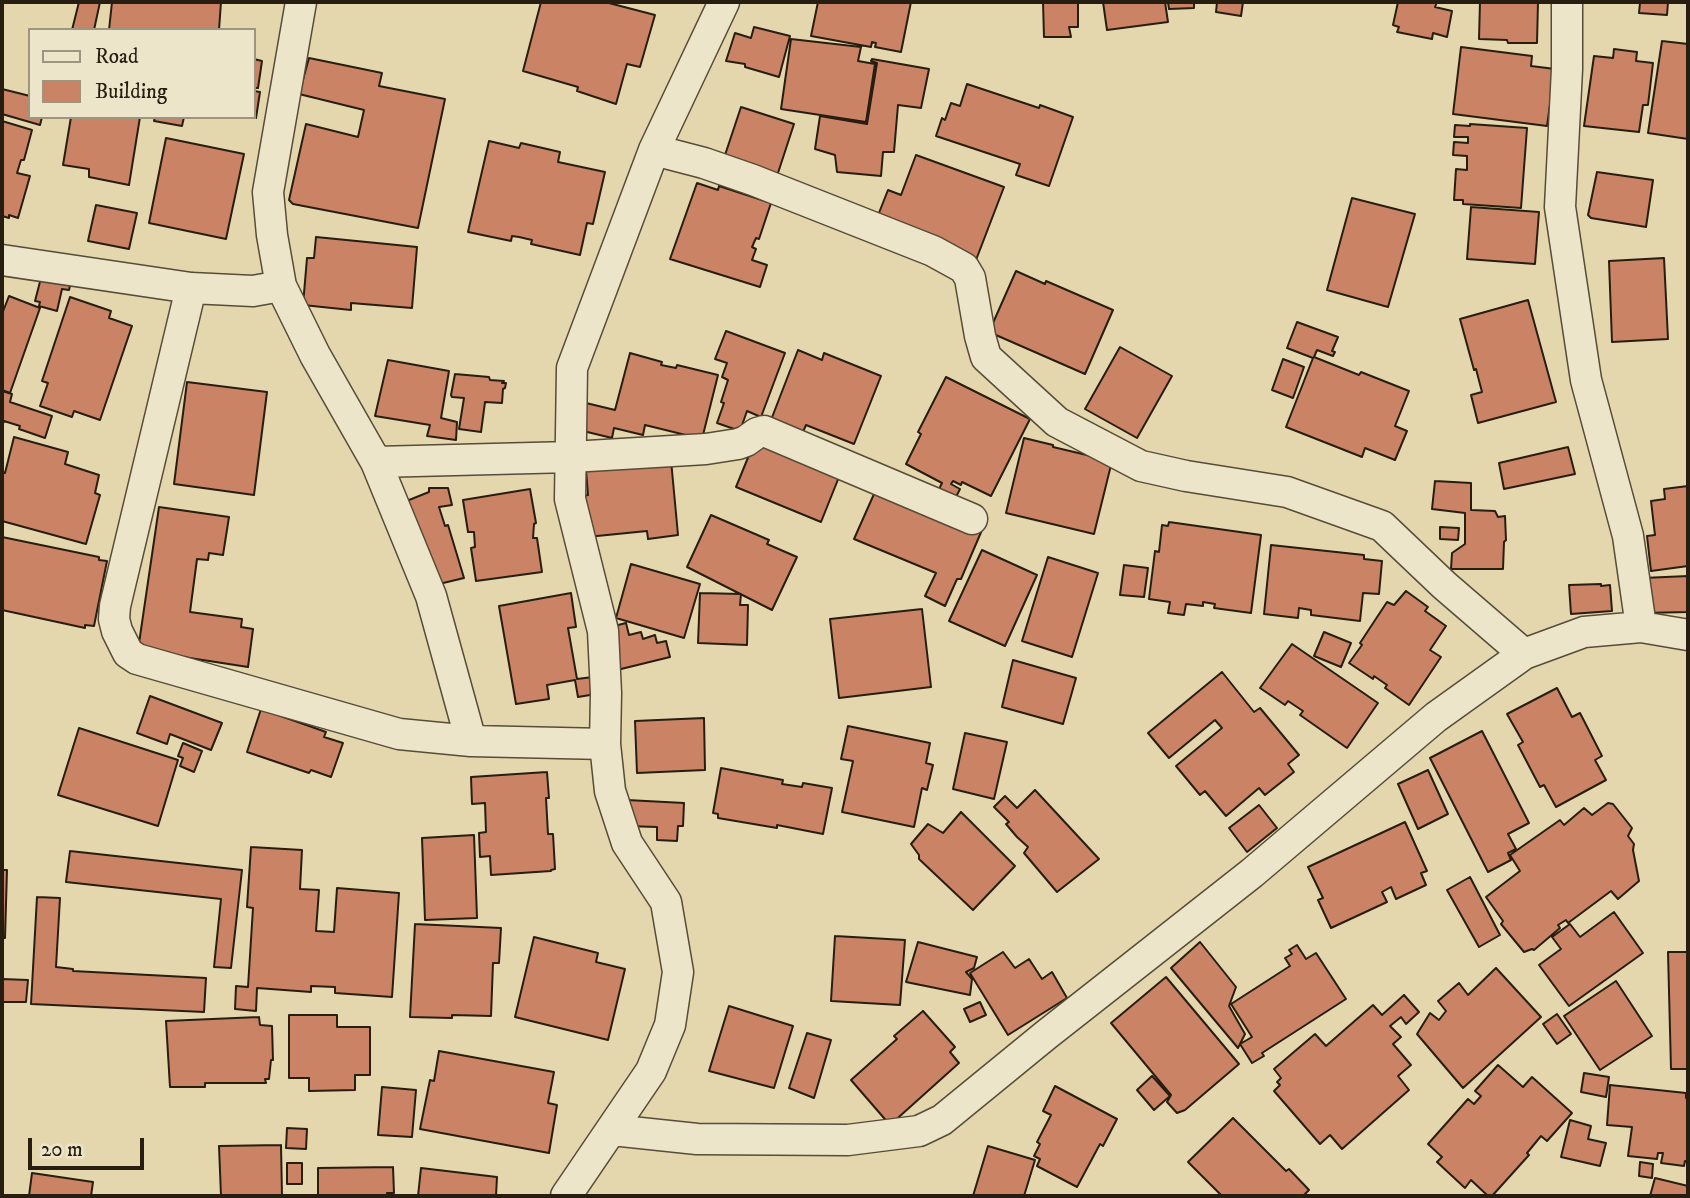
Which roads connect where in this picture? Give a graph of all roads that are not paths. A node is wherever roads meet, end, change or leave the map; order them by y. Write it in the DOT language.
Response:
graph roads {
  1 [pos="301,2"];
  2 [pos="724,2"];
  3 [pos="1567,2"];
  4 [pos="654,150"];
  5 [pos="2,260"];
  6 [pos="281,286"];
  7 [pos="191,288"];
  8 [pos="570,457"];
  9 [pos="376,462"];
  10 [pos="972,519"];
  11 [pos="1641,627"];
  12 [pos="1688,635"];
  13 [pos="1524,654"];
  14 [pos="471,741"];
  15 [pos="605,744"];
  16 [pos="612,1130"];
  17 [pos="566,1196"];
  1 -- 6 [label="street"];
  2 -- 4 [label="street"];
  3 -- 11 [label="street"];
  4 -- 8 [label="street"];
  4 -- 13 [label="street"];
  5 -- 7 [label="street"];
  6 -- 7 [label="street"];
  6 -- 9 [label="street"];
  7 -- 14 [label="street"];
  8 -- 9 [label="street"];
  8 -- 10 [label="street"];
  8 -- 15 [label="street"];
  9 -- 14 [label="street"];
  11 -- 12 [label="street"];
  11 -- 13 [label="street"];
  13 -- 16 [label="street"];
  14 -- 15 [label="street"];
  15 -- 16 [label="street"];
  16 -- 17 [label="street"];
}
